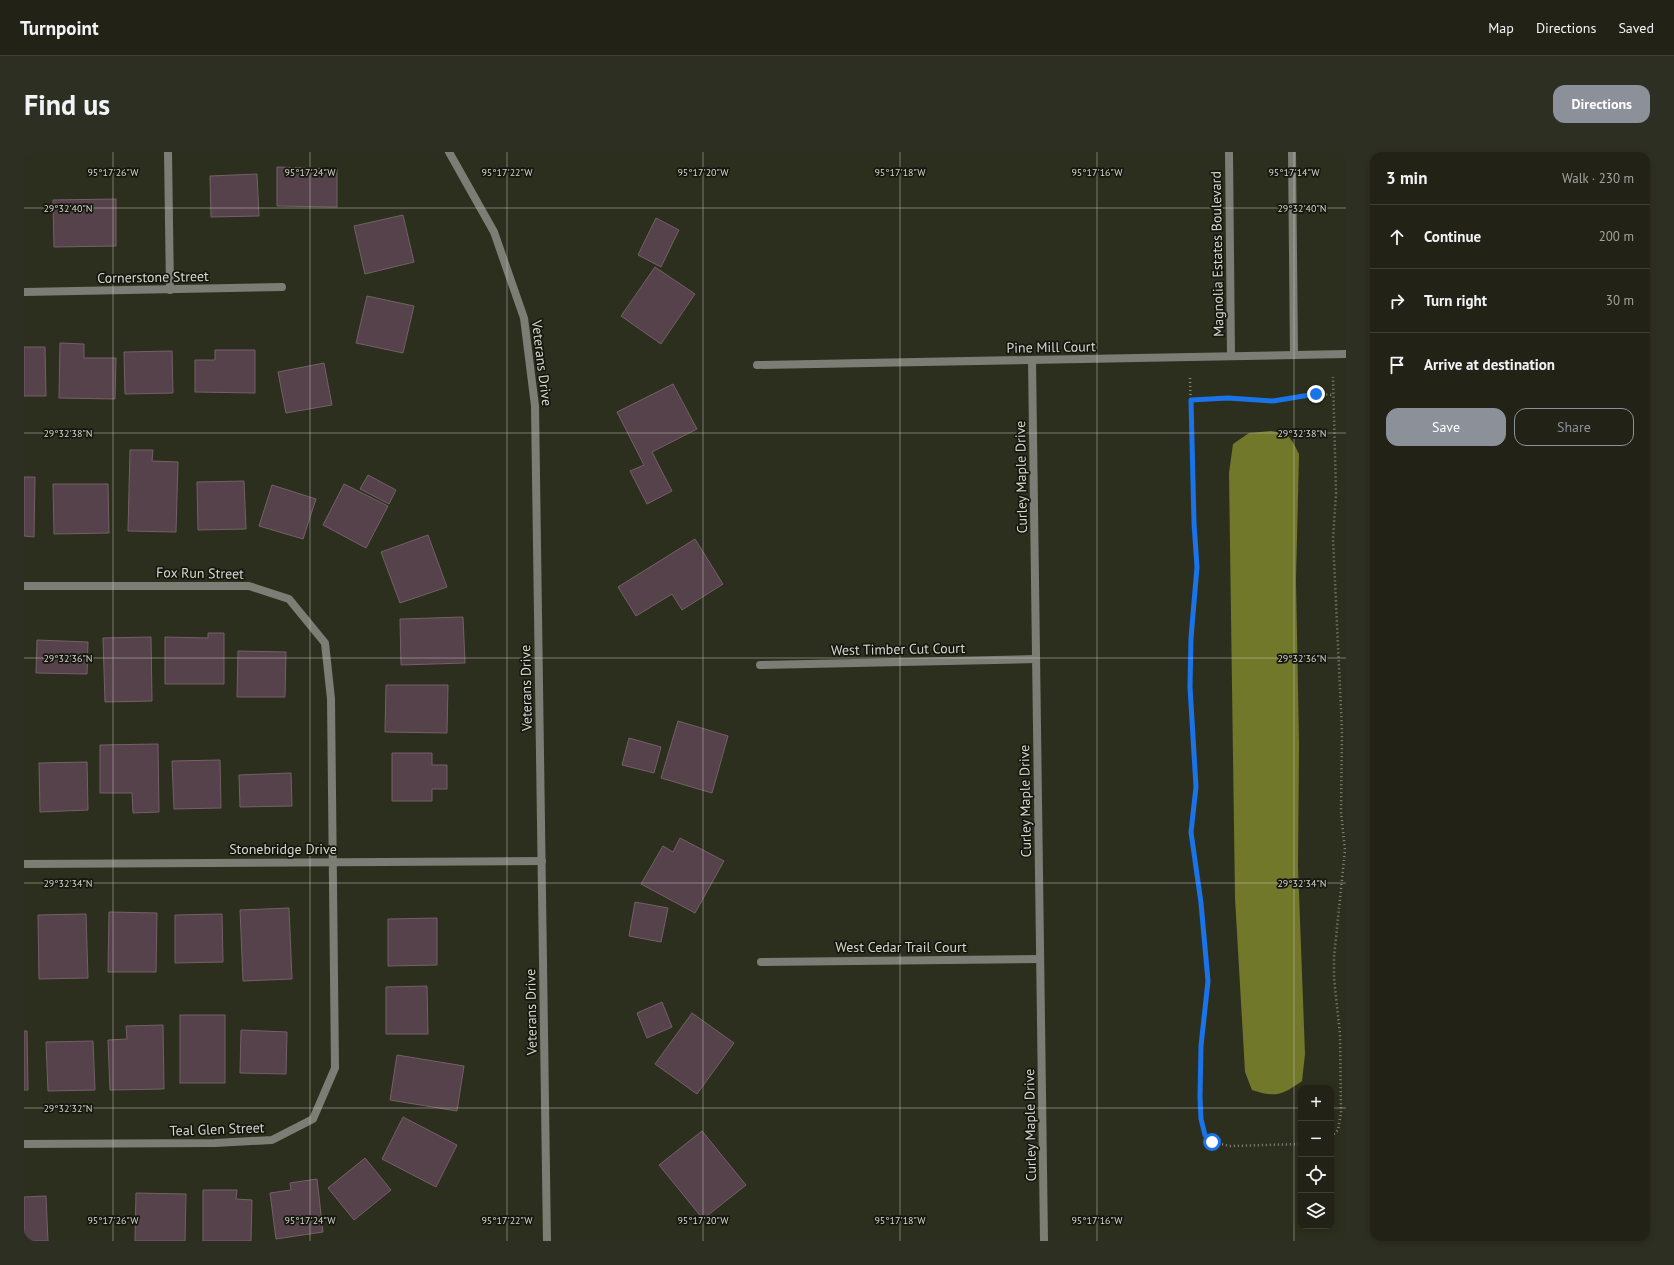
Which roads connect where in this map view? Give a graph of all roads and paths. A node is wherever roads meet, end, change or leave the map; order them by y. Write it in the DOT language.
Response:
graph roads {
  1 [pos="168,152"];
  2 [pos="449,152"];
  3 [pos="1229,152"];
  4 [pos="1292,152"];
  5 [pos="282,287"];
  6 [pos="170,290"];
  7 [pos="24,292"];
  8 [pos="1346,354"];
  9 [pos="1294,355"];
  10 [pos="1231,356"];
  11 [pos="1032,360"];
  12 [pos="757,365"];
  13 [pos="1333,377"];
  14 [pos="1190,378"];
  15 [pos="1334,395"];
  16 [pos="1191,400"];
  17 [pos="24,586"];
  18 [pos="1036,659"];
  19 [pos="760,665"];
  20 [pos="542,861"];
  21 [pos="333,862"];
  22 [pos="24,864"];
  23 [pos="1040,960"];
  24 [pos="761,962"];
  25 [pos="1334,1134"];
  26 [pos="24,1144"];
  27 [pos="1298,1144"];
  28 [pos="546,1241"];
  29 [pos="1044,1241"];
  1 -- 6 [label="street"];
  2 -- 20 [label="street, Veterans Drive"];
  3 -- 10 [label="street, Magnolia Estates Boulevard"];
  4 -- 9 [label="street"];
  5 -- 6 [label="street, Cornerstone Street"];
  6 -- 7 [label="street, Cornerstone Street"];
  8 -- 9 [label="street, Pine Mill Court"];
  9 -- 10 [label="street, Pine Mill Court"];
  10 -- 11 [label="street, Pine Mill Court"];
  11 -- 12 [label="street, Pine Mill Court"];
  11 -- 18 [label="street, Curley Maple Drive"];
  13 -- 15 [label="path"];
  14 -- 16 [label="path"];
  15 -- 16 [label="path"];
  15 -- 25 [label="path"];
  16 -- 27 [label="path"];
  17 -- 21 [label="street, Fox Run Street"];
  18 -- 19 [label="street, West Timber Cut Court"];
  18 -- 23 [label="street, Curley Maple Drive"];
  20 -- 21 [label="street, Stonebridge Drive"];
  20 -- 28 [label="street, Veterans Drive"];
  21 -- 22 [label="street, Stonebridge Drive"];
  21 -- 26 [label="street, Teal Glen Street"];
  23 -- 24 [label="street, West Cedar Trail Court"];
  23 -- 29 [label="street, Curley Maple Drive"];
}
